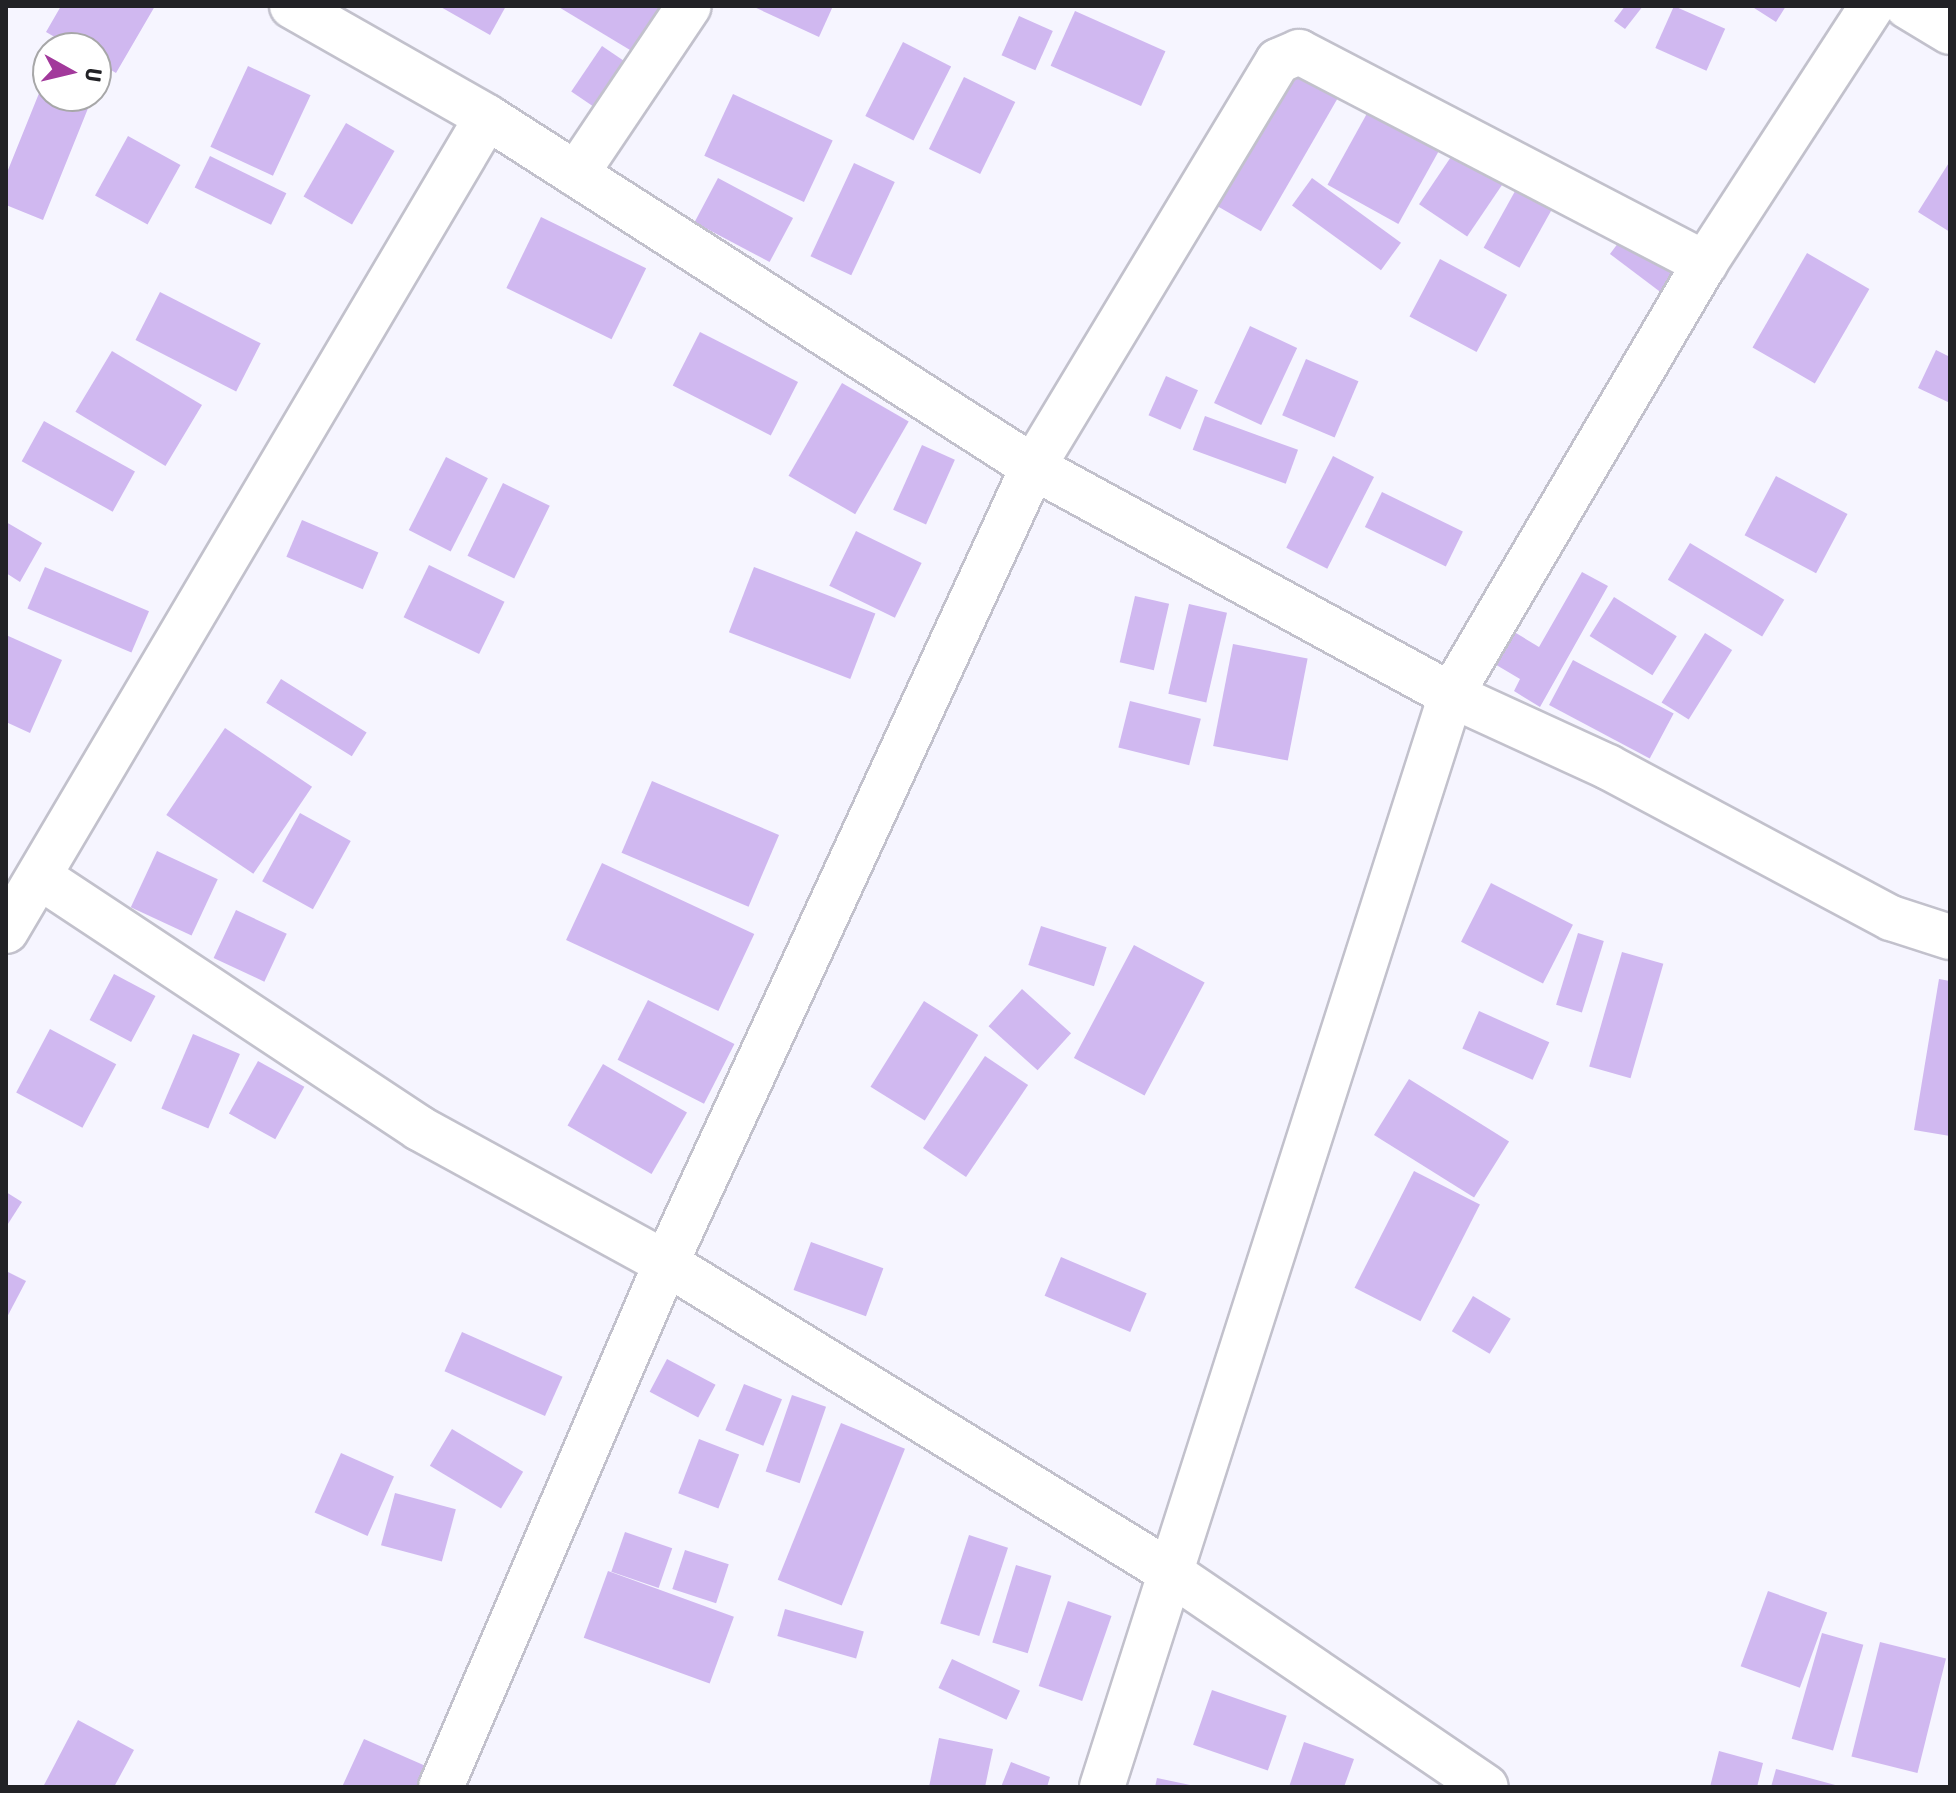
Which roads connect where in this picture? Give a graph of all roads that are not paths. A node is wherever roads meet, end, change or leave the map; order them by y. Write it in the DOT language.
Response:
graph roads {
  1 [pos="292,6"];
  2 [pos="689,6"];
  3 [pos="1872,6"];
  4 [pos="1907,6"];
  5 [pos="1950,32"];
  6 [pos="487,117"];
  7 [pos="576,174"];
  8 [pos="1705,263"];
  9 [pos="1033,467"];
  10 [pos="1451,695"];
  11 [pos="40,877"];
  12 [pos="6,931"];
  13 [pos="1950,937"];
  14 [pos="666,1263"];
  15 [pos="1168,1571"];
  16 [pos="441,1787"];
  17 [pos="1102,1787"];
  18 [pos="1486,1787"];
  1 -- 6 [label="street"];
  2 -- 7 [label="street"];
  3 -- 8 [label="street"];
  4 -- 5 [label="street"];
  6 -- 7 [label="street"];
  6 -- 11 [label="street"];
  7 -- 9 [label="street"];
  8 -- 9 [label="street"];
  8 -- 10 [label="street"];
  9 -- 10 [label="street"];
  9 -- 14 [label="street"];
  10 -- 13 [label="street"];
  10 -- 15 [label="street"];
  11 -- 12 [label="street"];
  11 -- 14 [label="street"];
  14 -- 15 [label="street"];
  14 -- 16 [label="street"];
  15 -- 17 [label="street"];
  15 -- 18 [label="street"];
}
